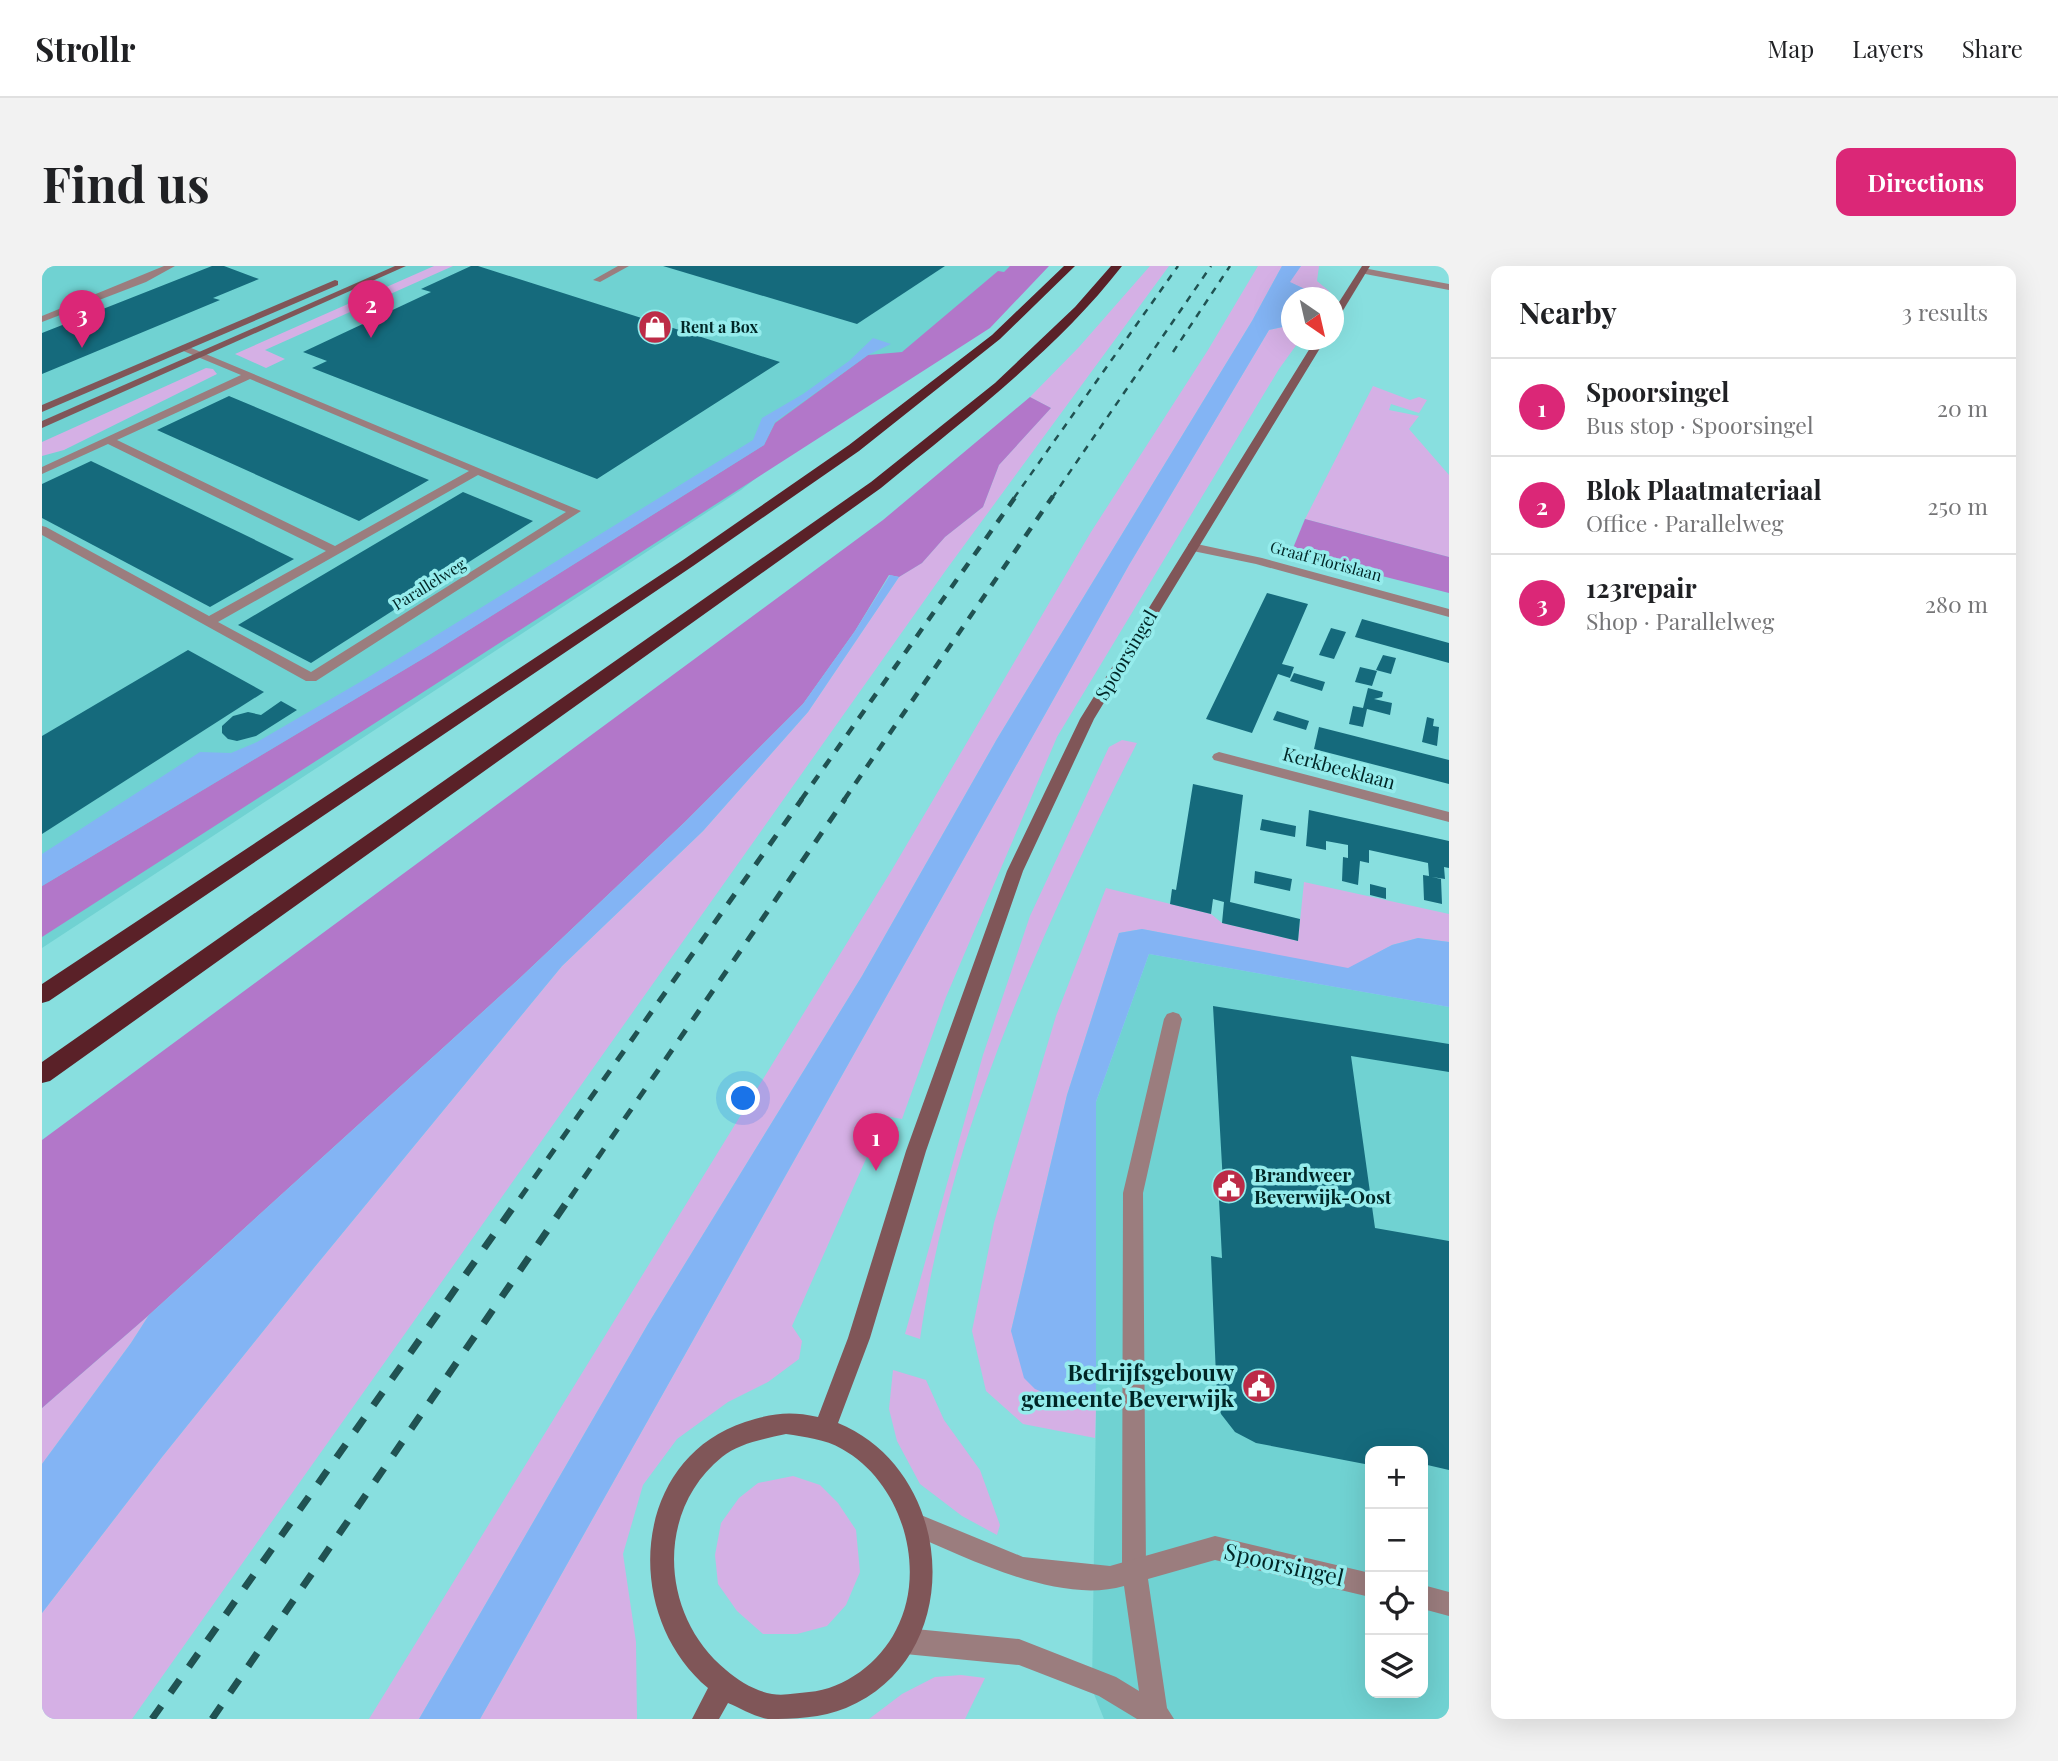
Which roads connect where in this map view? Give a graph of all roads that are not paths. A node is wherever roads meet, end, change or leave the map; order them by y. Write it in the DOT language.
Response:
graph roads {
  1 [pos="171,266"];
  2 [pos="402,266"];
  3 [pos="625,266"];
  4 [pos="1070,266"];
  5 [pos="1117,266"];
  6 [pos="1365,268"];
  7 [pos="350,276"];
  8 [pos="597,279"];
  9 [pos="1449,287"];
  10 [pos="1344,301"];
  11 [pos="42,318"];
  12 [pos="184,348"];
  13 [pos="1314,350"];
  14 [pos="201,355"];
  15 [pos="250,375"];
  16 [pos="42,409"];
  17 [pos="42,425"];
  18 [pos="108,440"];
  19 [pos="478,470"];
  20 [pos="42,471"];
  21 [pos="42,530"];
  22 [pos="1192,547"];
  23 [pos="334,550"];
  24 [pos="1449,613"];
  25 [pos="208,622"];
  26 [pos="1219,757"];
  27 [pos="1449,817"];
  28 [pos="42,995"];
  29 [pos="1173,1018"];
  30 [pos="42,1074"];
  31 [pos="825,1429"];
  32 [pos="916,1525"];
  33 [pos="1134,1570"];
  34 [pos="1365,1584"];
  35 [pos="1428,1598"];
  36 [pos="1449,1604"];
  37 [pos="905,1641"];
  38 [pos="722,1688"];
  39 [pos="1158,1718"];
  40 [pos="705,1719"];
  1 -- 11 [label="street"];
  2 -- 14 [label="main road"];
  3 -- 8 [label="street"];
  4 -- 28 [label="highway"];
  5 -- 30 [label="highway"];
  6 -- 9 [label="street"];
  6 -- 10 [label="main road"];
  7 -- 12 [label="main road"];
  12 -- 14 [label="street, Parallelweg"];
  12 -- 16 [label="main road"];
  13 -- 22 [label="main road, Spoorsingel"];
  14 -- 15 [label="street, Parallelweg"];
  14 -- 17 [label="main road"];
  15 -- 18 [label="street"];
  15 -- 19 [label="street, Parallelweg"];
  18 -- 20 [label="street"];
  18 -- 23 [label="street"];
  19 -- 23 [label="street"];
  19 -- 25 [label="street, Parallelweg"];
  21 -- 25 [label="street, Parallelweg"];
  22 -- 24 [label="street, Graaf Florislaan"];
  22 -- 31 [label="main road, Spoorsingel"];
  23 -- 25 [label="street"];
  26 -- 27 [label="street, Kerkbeeklaan"];
  29 -- 33 [label="street"];
  31 -- 32 [label="main road"];
  31 -- 38 [label="main road"];
  32 -- 33 [label="street, Spoorsingel"];
  32 -- 37 [label="main road"];
  33 -- 34 [label="street, Spoorsingel"];
  33 -- 39 [label="street"];
  35 -- 36 [label="street"];
  37 -- 38 [label="main road"];
  37 -- 39 [label="street"];
  38 -- 40 [label="main road"];
}
